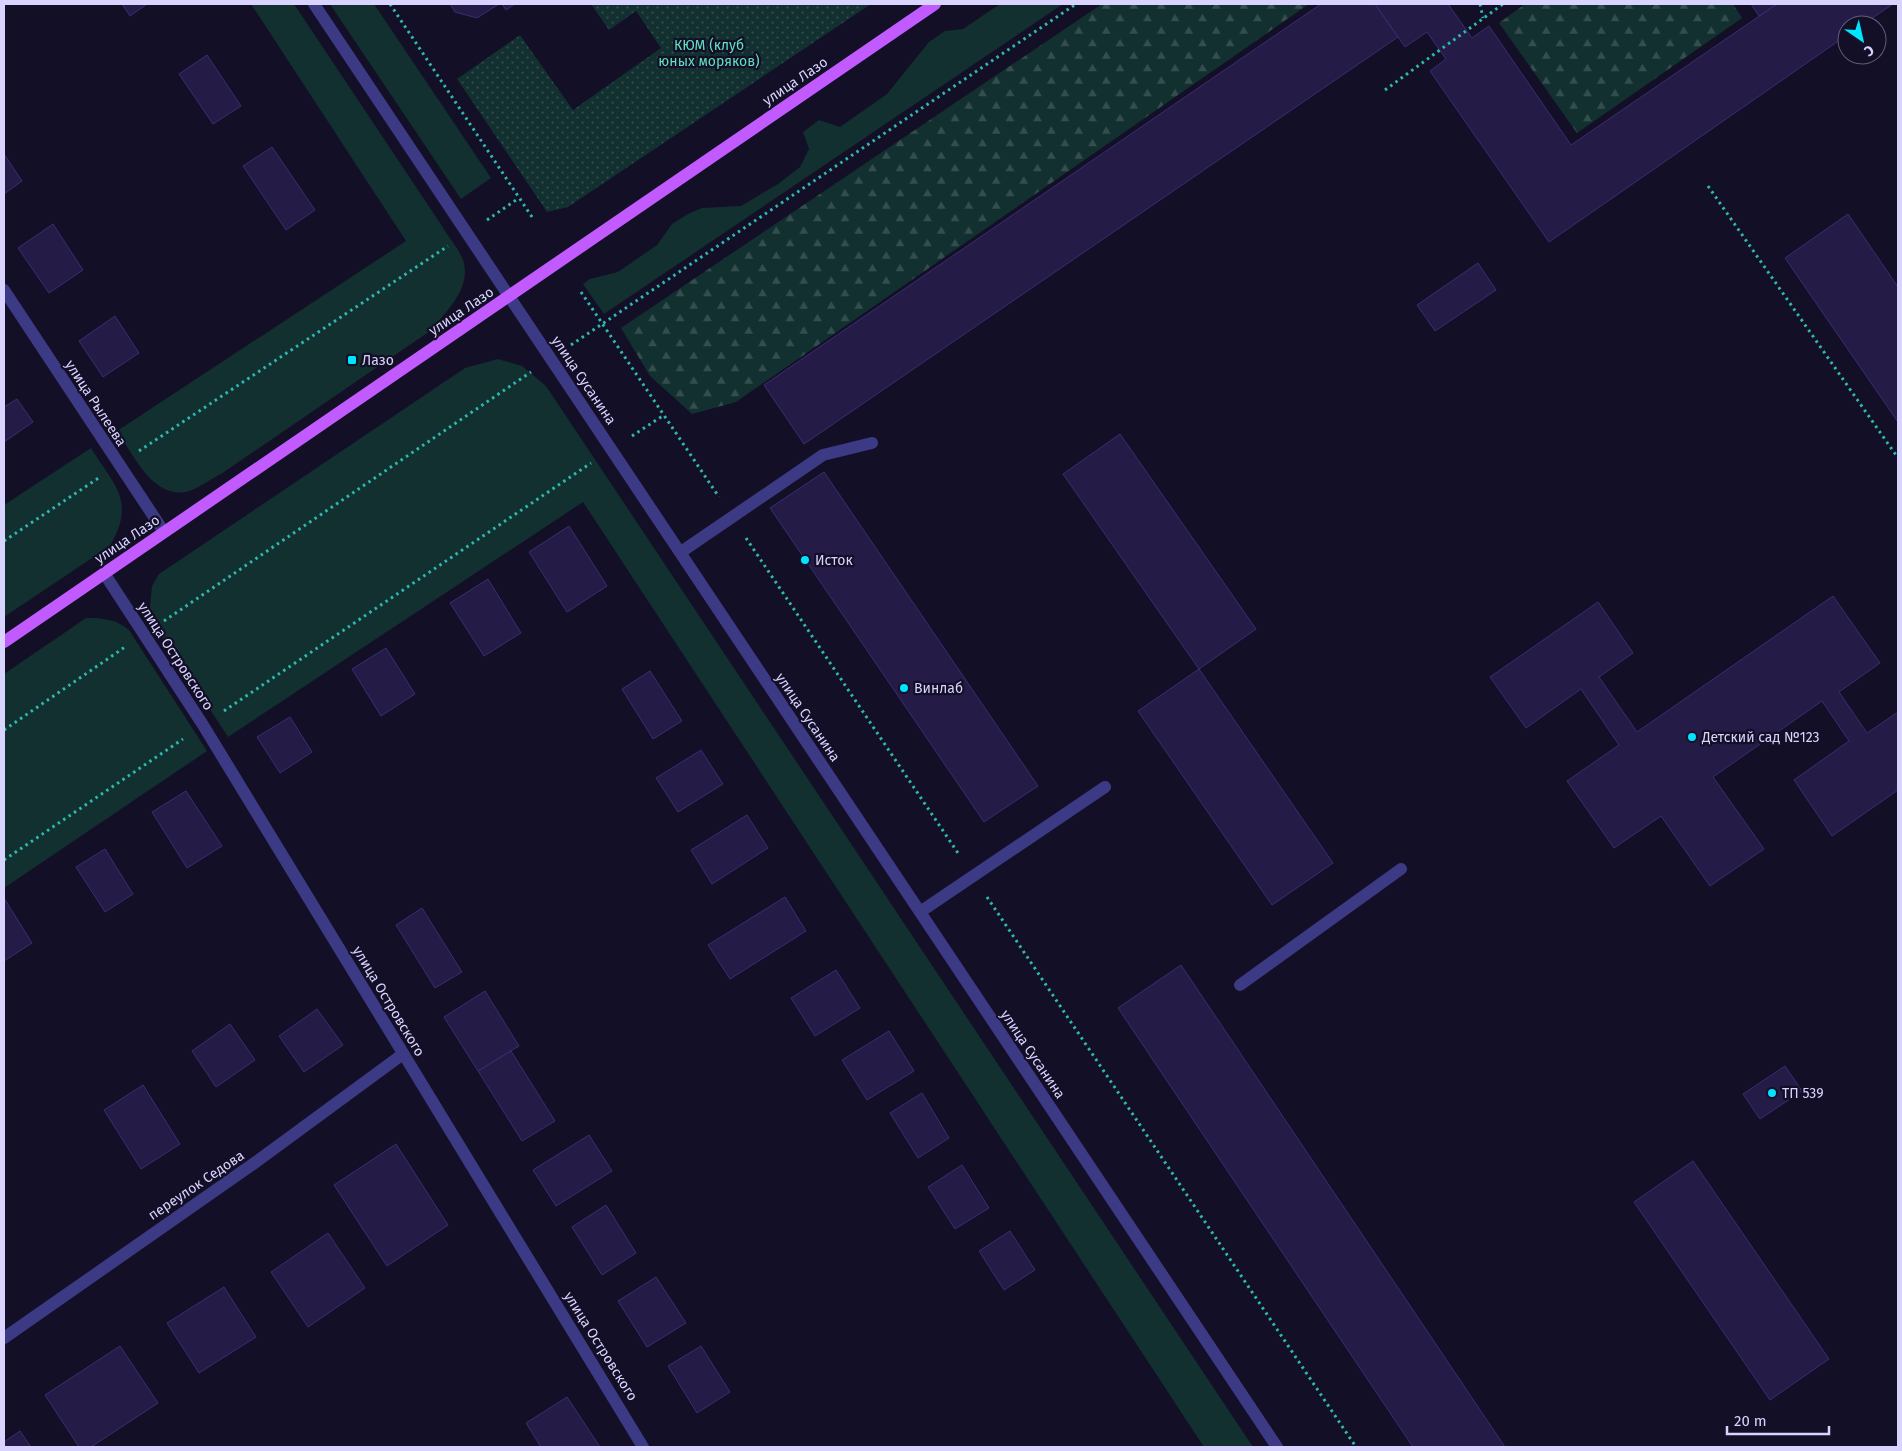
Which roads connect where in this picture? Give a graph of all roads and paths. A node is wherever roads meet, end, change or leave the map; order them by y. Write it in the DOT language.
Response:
graph roads {
  1 [pos="314,4"];
  2 [pos="390,4"];
  3 [pos="935,4"];
  4 [pos="1076,4"];
  5 [pos="1480,4"];
  6 [pos="1503,4"];
  7 [pos="1483,18"];
  8 [pos="1385,90"];
  9 [pos="1708,186"];
  10 [pos="519,198"];
  11 [pos="534,220"];
  12 [pos="468,232"];
  13 [pos="4,290"];
  14 [pos="581,292"];
  15 [pos="508,296"];
  16 [pos="603,324"];
  17 [pos="552,358"];
  18 [pos="664,415"];
  19 [pos="872,443"];
  20 [pos="612,449"];
  21 [pos="1898,458"];
  22 [pos="119,464"];
  23 [pos="164,532"];
  24 [pos="4,541"];
  25 [pos="681,552"];
  26 [pos="104,573"];
  27 [pos="144,634"];
  28 [pos="4,642"];
  29 [pos="204,725"];
  30 [pos="4,730"];
  31 [pos="1105,786"];
  32 [pos="4,860"];
  33 [pos="1401,869"];
  34 [pos="920,912"];
  35 [pos="1240,985"];
  36 [pos="403,1054"];
  37 [pos="4,1338"];
  38 [pos="644,1447"];
  39 [pos="1277,1447"];
  1 -- 12 [label="street, улица Сусанина"];
  2 -- 10 [label="path"];
  3 -- 15 [label="main road, улица Лазо"];
  4 -- 16 [label="path"];
  5 -- 7 [label="path"];
  6 -- 7 [label="path"];
  7 -- 8 [label="path"];
  9 -- 21 [label="path"];
  10 -- 11 [label="path"];
  10 -- 12 [label="path"];
  12 -- 15 [label="street, улица Сусанина"];
  12 -- 22 [label="path"];
  13 -- 22 [label="street, улица Рылеева"];
  14 -- 16 [label="path"];
  15 -- 17 [label="street, улица Сусанина"];
  15 -- 23 [label="main road, улица Лазо"];
  16 -- 17 [label="path"];
  17 -- 20 [label="street, улица Сусанина"];
  17 -- 27 [label="path"];
  18 -- 20 [label="path"];
  19 -- 25 [label="street"];
  20 -- 25 [label="street, улица Сусанина"];
  20 -- 29 [label="path"];
  22 -- 23 [label="street, улица Рылеева"];
  22 -- 24 [label="path"];
  23 -- 26 [label="main road, улица Лазо"];
  25 -- 34 [label="street, улица Сусанина"];
  26 -- 27 [label="street, улица Островского"];
  26 -- 28 [label="main road, улица Лазо"];
  27 -- 29 [label="street, улица Островского"];
  27 -- 30 [label="path"];
  29 -- 32 [label="path"];
  29 -- 36 [label="street, улица Островского"];
  31 -- 34 [label="street"];
  33 -- 35 [label="street"];
  34 -- 39 [label="street, улица Сусанина"];
  36 -- 37 [label="street, переулок Седова"];
  36 -- 38 [label="street, улица Островского"];
}
